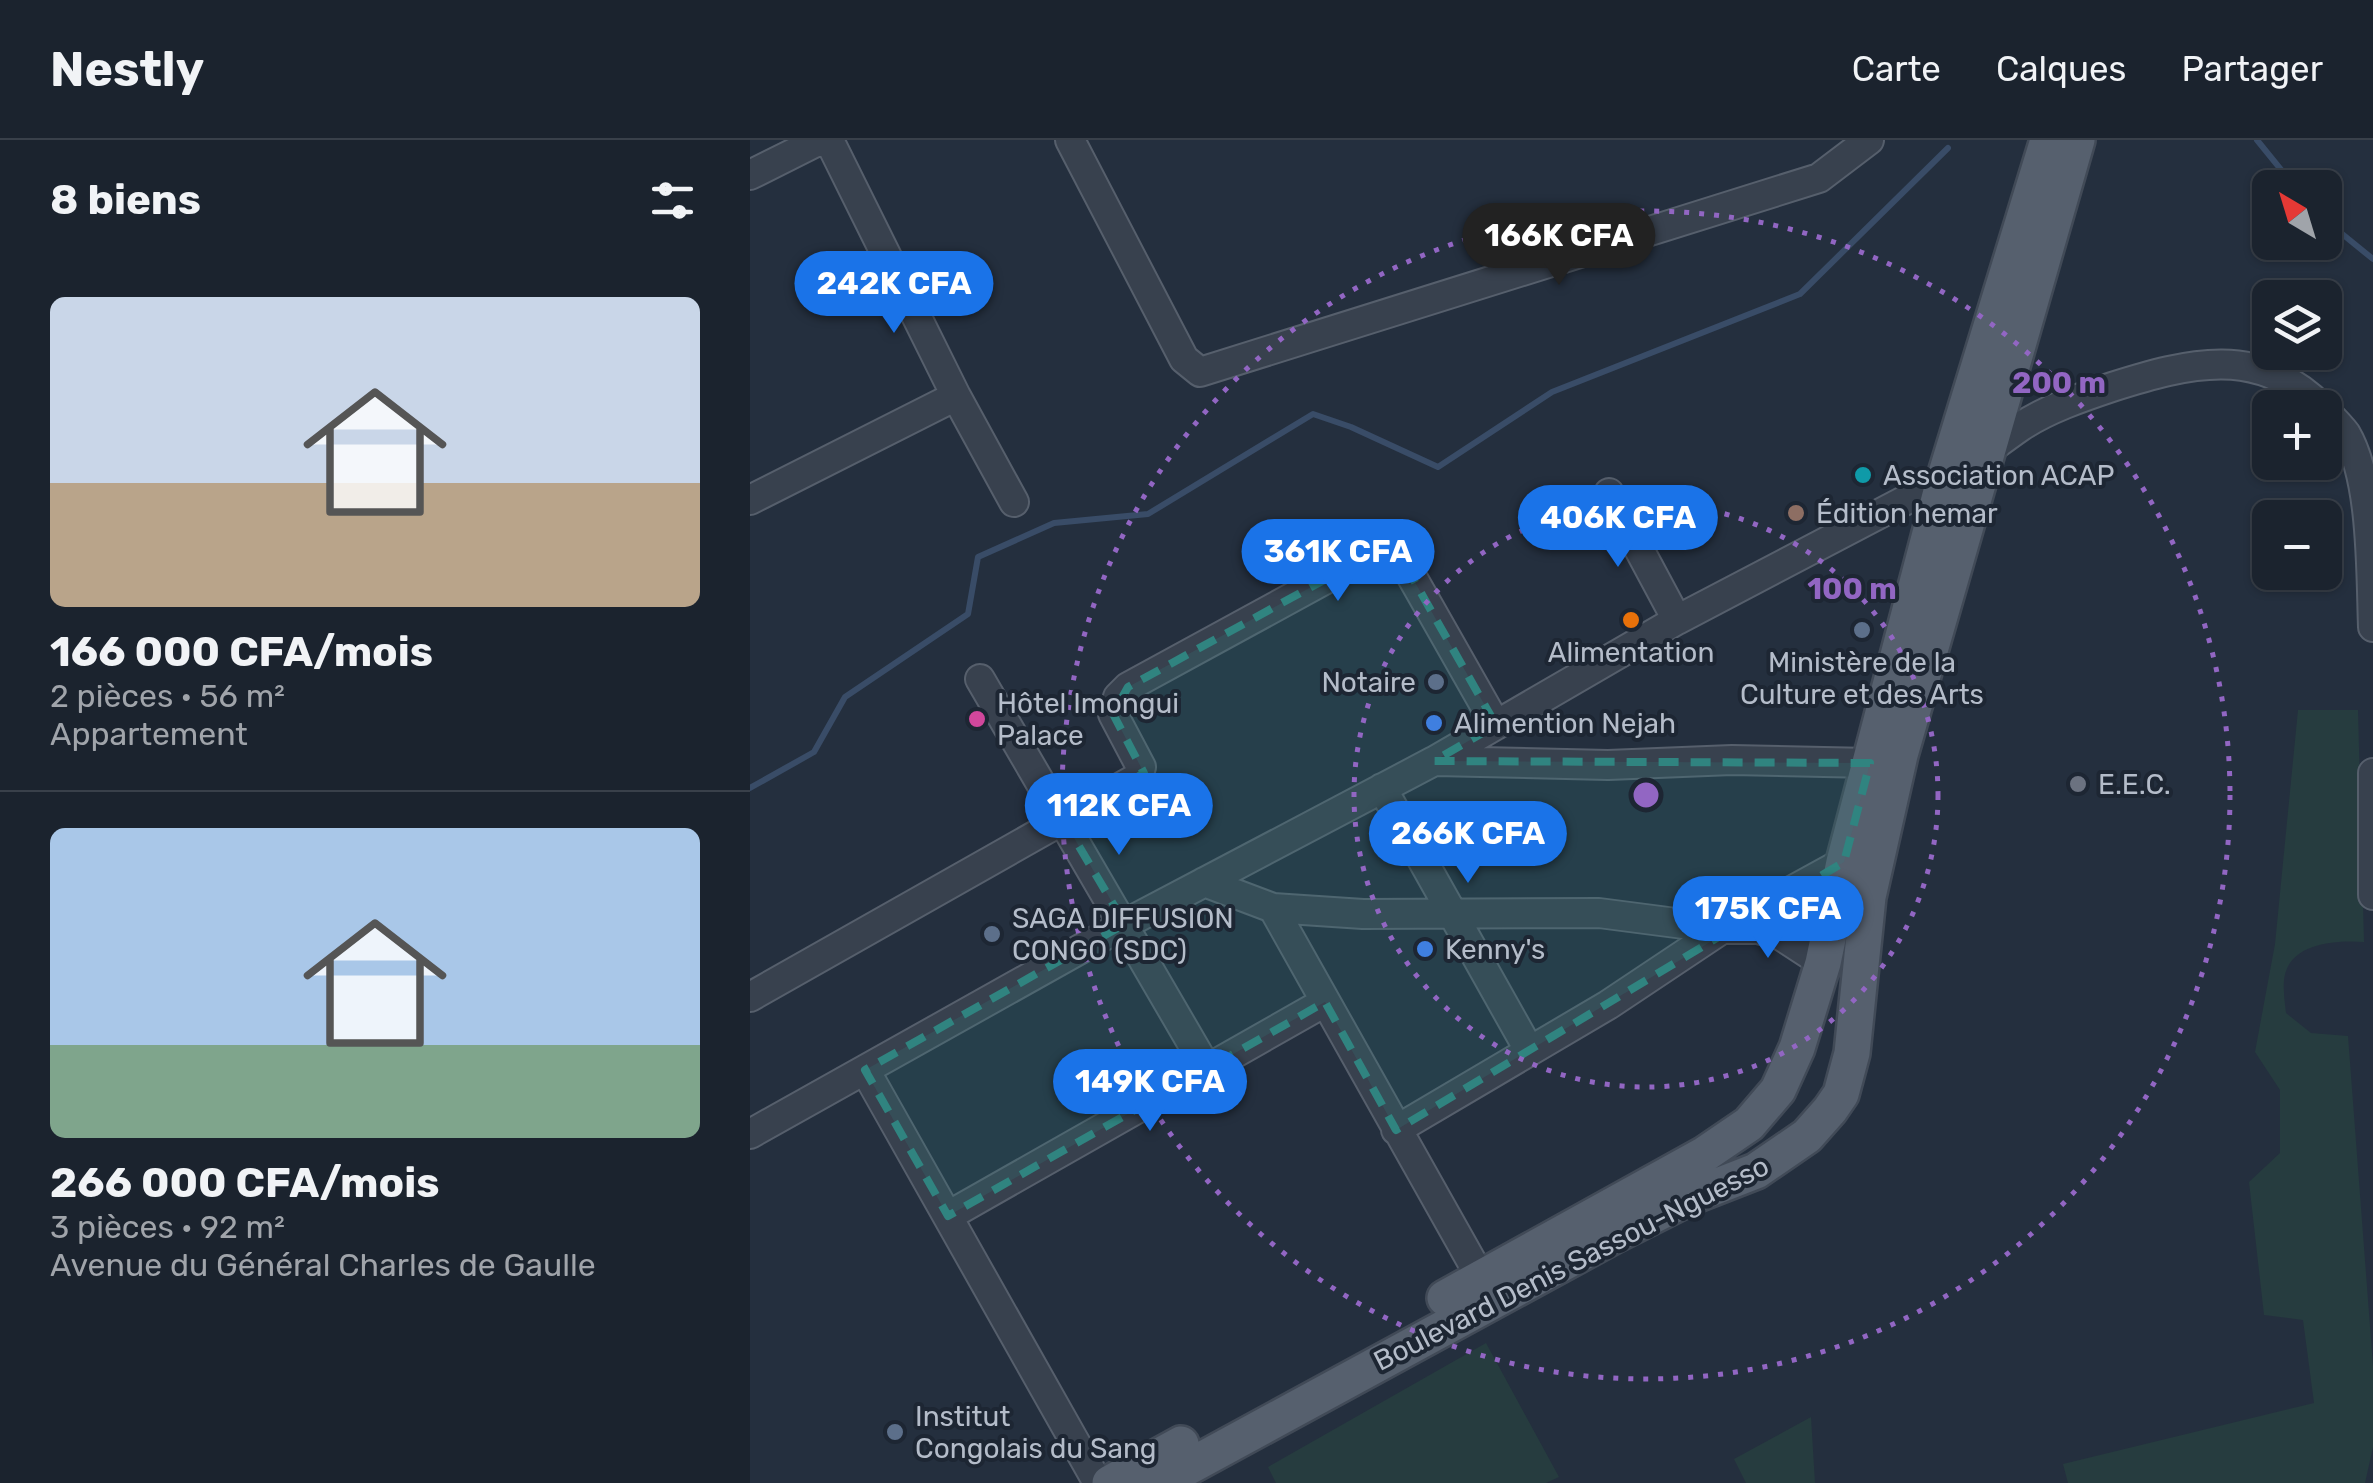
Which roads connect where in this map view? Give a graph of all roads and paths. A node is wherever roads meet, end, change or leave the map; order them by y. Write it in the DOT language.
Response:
graph roads {
  1 [pos="820,140"];
  2 [pos="829,140"];
  3 [pos="1070,140"];
  4 [pos="1869,140"];
  5 [pos="2048,140"];
  6 [pos="2076,140"];
  7 [pos="750,175"];
  8 [pos="2300,390"];
  9 [pos="956,396"];
  10 [pos="2342,429"];
  11 [pos="1986,455"];
  12 [pos="1944,480"];
  13 [pos="1609,492"];
  14 [pos="750,500"];
  15 [pos="1014,502"];
  16 [pos="1678,620"];
  17 [pos="2373,626"];
  18 [pos="980,679"];
  19 [pos="1496,725"];
  20 [pos="1434,760"];
  21 [pos="1870,763"];
  22 [pos="2373,773"];
  23 [pos="1382,788"];
  24 [pos="1064,821"];
  25 [pos="1844,862"];
  26 [pos="1204,882"];
  27 [pos="2373,896"];
  28 [pos="1272,908"];
  29 [pos="1452,915"];
  30 [pos="1125,924"];
  31 [pos="1722,929"];
  32 [pos="1822,963"];
  33 [pos="750,997"];
  34 [pos="1325,1002"];
  35 [pos="1529,1050"];
  36 [pos="1206,1068"];
  37 [pos="866,1070"];
  38 [pos="1396,1130"];
  39 [pos="750,1134"];
  40 [pos="948,1216"];
  41 [pos="1481,1278"];
  42 [pos="1098,1483"];
  43 [pos="1110,1483"];
  44 [pos="1159,1483"];
  1 -- 7 [label="street"];
  2 -- 9 [label="street"];
  3 -- 4 [label="street"];
  5 -- 12 [label="main road, Boulevard Denis Sassou-Nguesso"];
  6 -- 11 [label="main road, Boulevard Denis Sassou-Nguesso"];
  8 -- 11 [label="street"];
  9 -- 14 [label="street"];
  9 -- 15 [label="street"];
  10 -- 17 [label="street"];
  11 -- 12 [label="street"];
  11 -- 44 [label="main road, Boulevard Denis Sassou-Nguesso"];
  12 -- 16 [label="street"];
  12 -- 21 [label="main road, Boulevard Denis Sassou-Nguesso"];
  13 -- 16 [label="street"];
  16 -- 19 [label="street"];
  18 -- 24 [label="street"];
  19 -- 20 [label="street"];
  19 -- 24 [label="street"];
  20 -- 21 [label="street"];
  20 -- 23 [label="street"];
  21 -- 25 [label="main road, Boulevard Denis Sassou-Nguesso"];
  22 -- 27 [label="street"];
  23 -- 26 [label="street"];
  23 -- 29 [label="street"];
  24 -- 30 [label="street"];
  24 -- 33 [label="street"];
  25 -- 31 [label="street"];
  25 -- 32 [label="main road, Boulevard Denis Sassou-Nguesso"];
  26 -- 28 [label="street"];
  26 -- 30 [label="street"];
  28 -- 29 [label="street"];
  28 -- 34 [label="street"];
  29 -- 31 [label="street"];
  29 -- 35 [label="street"];
  30 -- 36 [label="street"];
  30 -- 37 [label="street"];
  31 -- 32 [label="street"];
  31 -- 35 [label="street"];
  32 -- 41 [label="main road, Boulevard Denis Sassou-Nguesso"];
  34 -- 36 [label="street"];
  34 -- 38 [label="street"];
  35 -- 38 [label="street"];
  36 -- 40 [label="street"];
  37 -- 39 [label="street"];
  37 -- 40 [label="street"];
  38 -- 41 [label="street"];
  40 -- 42 [label="street"];
  41 -- 43 [label="main road, Boulevard Denis Sassou-Nguesso"];
}
